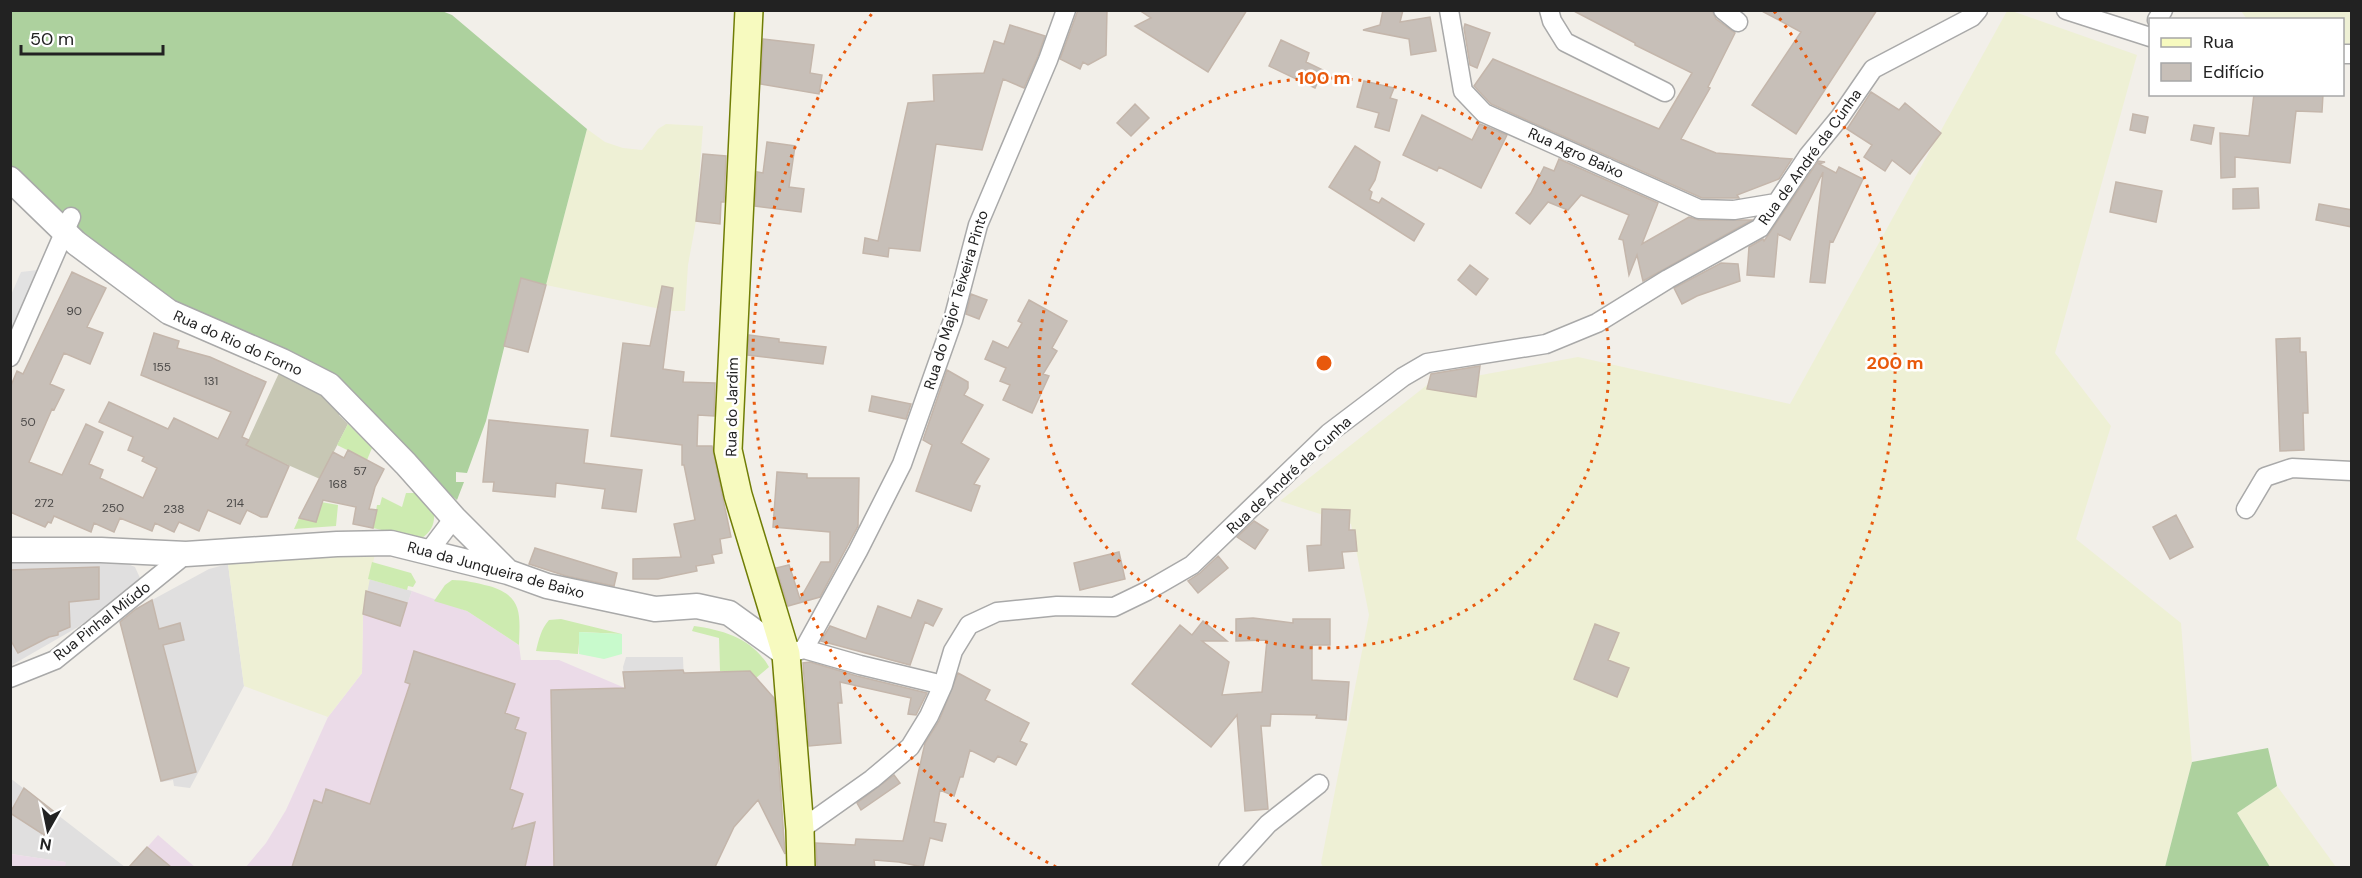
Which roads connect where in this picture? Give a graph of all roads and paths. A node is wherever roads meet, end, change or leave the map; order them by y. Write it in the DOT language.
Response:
graph roads {
  1 [pos="749,10"];
  2 [pos="1065,10"];
  3 [pos="1449,10"];
  4 [pos="1549,10"];
  5 [pos="1723,10"];
  6 [pos="1978,10"];
  7 [pos="2066,10"];
  8 [pos="1738,22"];
  9 [pos="2149,30"];
  10 [pos="1665,92"];
  11 [pos="10,179"];
  12 [pos="1776,204"];
  13 [pos="68,225"];
  14 [pos="10,357"];
  15 [pos="2352,471"];
  16 [pos="2246,509"];
  17 [pos="454,518"];
  18 [pos="10,550"];
  19 [pos="429,551"];
  20 [pos="186,554"];
  21 [pos="508,572"];
  22 [pos="795,652"];
  23 [pos="10,678"];
  24 [pos="943,685"];
  25 [pos="1319,784"];
  26 [pos="800,830"];
  27 [pos="801,867"];
  28 [pos="1228,867"];
  1 -- 22 [label="main road, Rua do Jardim"];
  2 -- 22 [label="street, Rua do Major Teixeira Pinto"];
  3 -- 12 [label="street, Rua Agro Baixo"];
  4 -- 10 [label="street"];
  5 -- 8 [label="street"];
  6 -- 12 [label="street, Rua de André da Cunha"];
  7 -- 9 [label="street"];
  11 -- 13 [label="street, Rua do Rio do Forno"];
  12 -- 24 [label="street, Rua de André da Cunha"];
  13 -- 14 [label="street"];
  13 -- 17 [label="street, Rua do Rio do Forno"];
  15 -- 16 [label="street"];
  17 -- 19 [label="street"];
  17 -- 21 [label="street, Rua do Rio do Forno"];
  18 -- 20 [label="street, Rua da Junqueira de Baixo"];
  19 -- 20 [label="street, Rua da Junqueira de Baixo"];
  19 -- 21 [label="street, Rua da Junqueira de Baixo"];
  20 -- 23 [label="street, Rua Pinhal Miúdo"];
  21 -- 22 [label="street, Rua da Junqueira de Baixo"];
  22 -- 24 [label="street"];
  22 -- 26 [label="main road, Rua do Jardim"];
  24 -- 26 [label="street, Rua de André da Cunha"];
  25 -- 28 [label="street"];
  26 -- 27 [label="main road, Rua do Jardim"];
}
